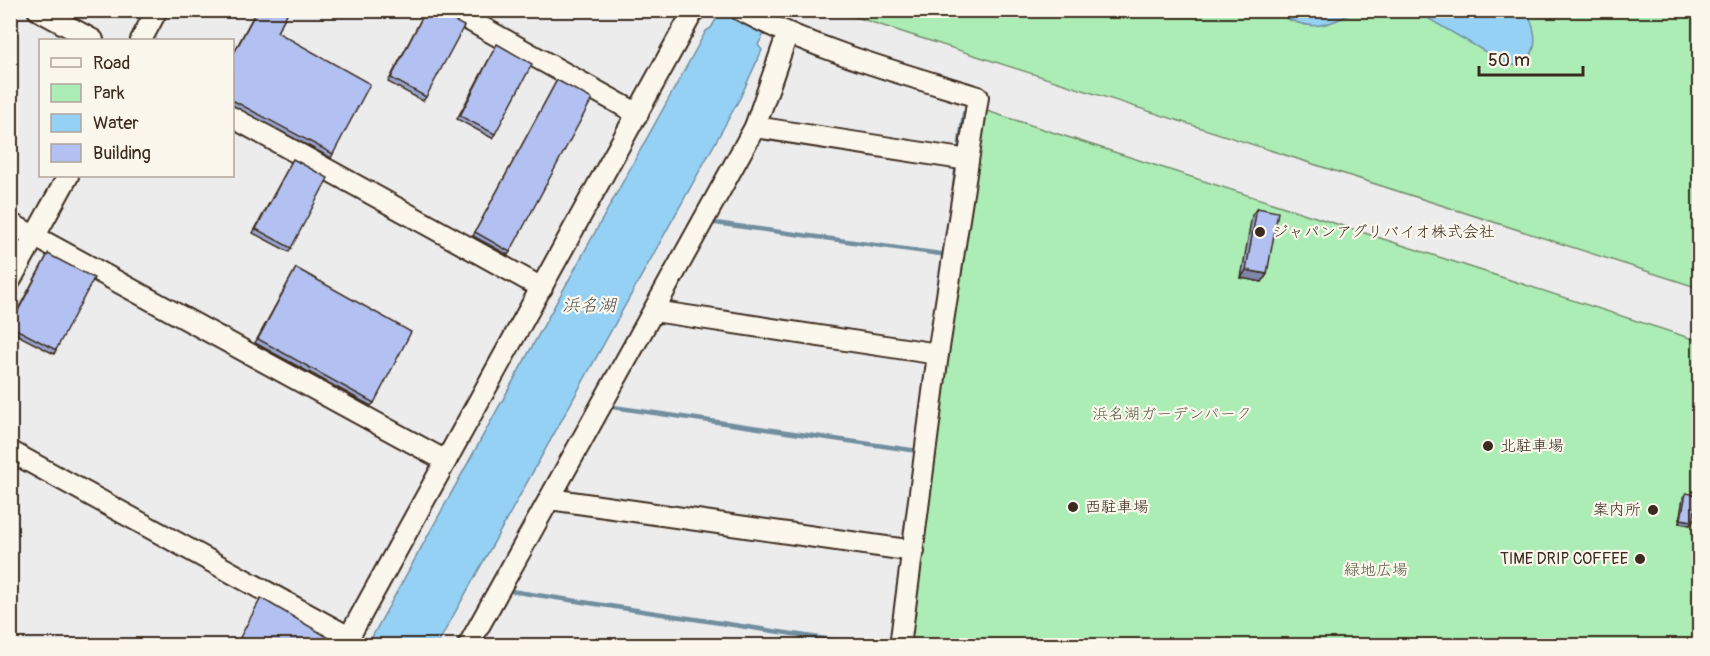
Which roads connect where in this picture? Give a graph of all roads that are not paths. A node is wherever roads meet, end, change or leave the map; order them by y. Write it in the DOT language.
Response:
graph roads {
  1 [pos="38,10"];
  2 [pos="157,10"];
  3 [pos="451,10"];
  4 [pos="694,10"];
  5 [pos="740,10"];
  6 [pos="787,35"];
  7 [pos="91,39"];
  8 [pos="142,39"];
  9 [pos="638,114"];
  10 [pos="234,118"];
  11 [pos="755,127"];
  12 [pos="968,160"];
  13 [pos="67,177"];
  14 [pos="10,223"];
  15 [pos="35,236"];
  16 [pos="10,280"];
  17 [pos="542,288"];
  18 [pos="654,311"];
  19 [pos="938,354"];
  20 [pos="10,451"];
  21 [pos="446,461"];
  22 [pos="550,499"];
  23 [pos="914,551"];
  24 [pos="346,641"];
  25 [pos="468,645"];
  26 [pos="900,645"];
  1 -- 7 [label="street"];
  2 -- 8 [label="street"];
  3 -- 9 [label="street"];
  4 -- 9 [label="street"];
  5 -- 6 [label="street"];
  6 -- 11 [label="street"];
  6 -- 12 [label="street"];
  9 -- 17 [label="street"];
  10 -- 17 [label="street"];
  11 -- 12 [label="street"];
  11 -- 18 [label="street"];
  12 -- 19 [label="street"];
  13 -- 15 [label="street"];
  14 -- 15 [label="street"];
  15 -- 16 [label="street"];
  15 -- 21 [label="street"];
  17 -- 21 [label="street"];
  18 -- 19 [label="street"];
  18 -- 22 [label="street"];
  19 -- 23 [label="street"];
  20 -- 24 [label="street"];
  21 -- 24 [label="street"];
  22 -- 23 [label="street"];
  22 -- 25 [label="street"];
  23 -- 26 [label="street"];
}
